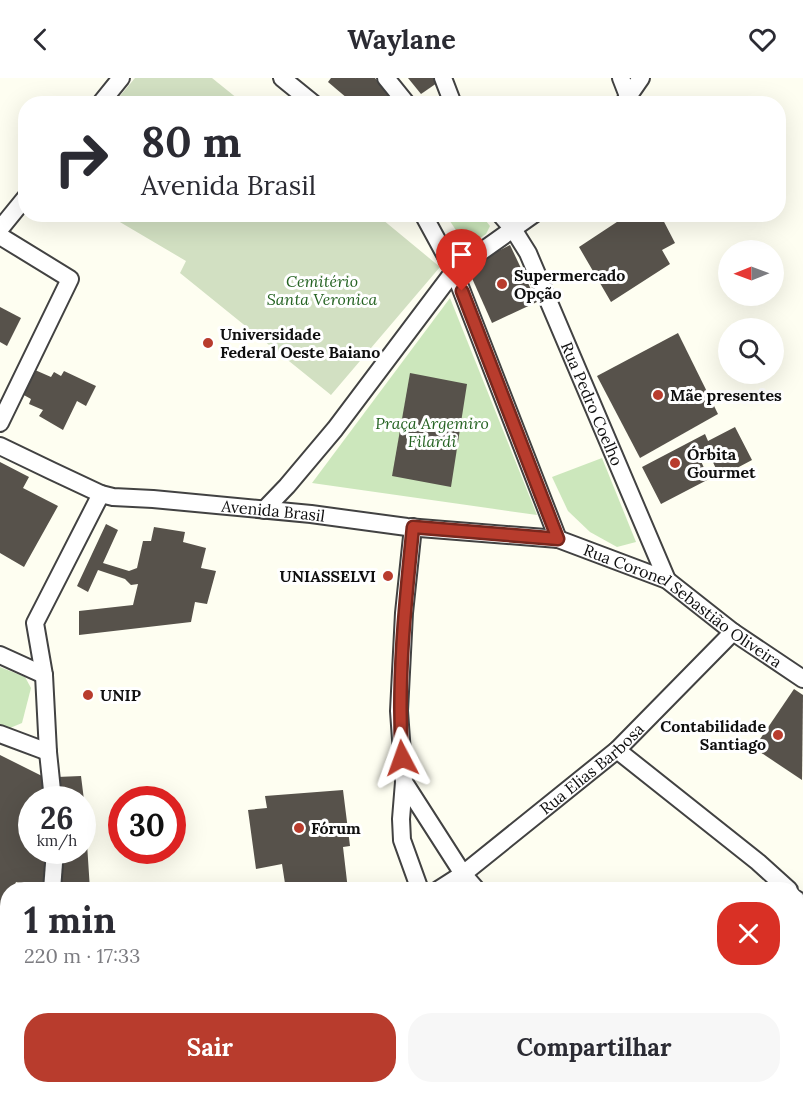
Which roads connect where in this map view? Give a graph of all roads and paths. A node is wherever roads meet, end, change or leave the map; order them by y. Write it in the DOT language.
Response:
graph roads {
  1 [pos="121,78"];
  2 [pos="282,78"];
  3 [pos="386,78"];
  4 [pos="443,78"];
  5 [pos="621,78"];
  6 [pos="641,78"];
  7 [pos="106,96"];
  8 [pos="304,96"];
  9 [pos="401,96"];
  10 [pos="450,96"];
  11 [pos="625,96"];
  12 [pos="629,96"];
  13 [pos="18,207"];
  14 [pos="427,222"];
  15 [pos="507,222"];
  16 [pos="523,222"];
  17 [pos="0,229"];
  18 [pos="513,229"];
  19 [pos="0,236"];
  20 [pos="454,271"];
  21 [pos="0,423"];
  22 [pos="0,446"];
  23 [pos="101,494"];
  24 [pos="264,510"];
  25 [pos="413,527"];
  26 [pos="558,539"];
  27 [pos="667,580"];
  28 [pos="733,632"];
  29 [pos="0,655"];
  30 [pos="44,675"];
  31 [pos="803,679"];
  32 [pos="0,734"];
  33 [pos="617,750"];
  34 [pos="48,752"];
  35 [pos="404,782"];
  36 [pos="52,786"];
  37 [pos="54,864"];
  38 [pos="463,874"];
  39 [pos="53,882"];
  40 [pos="417,882"];
  41 [pos="450,882"];
  42 [pos="470,882"];
  43 [pos="780,882"];
  1 -- 7 [label="street"];
  2 -- 8 [label="street"];
  3 -- 9 [label="street"];
  4 -- 10 [label="street"];
  5 -- 11 [label="street"];
  6 -- 12 [label="street"];
  13 -- 17 [label="street"];
  14 -- 20 [label="street"];
  15 -- 18 [label="street, Rua Pedro Coelho"];
  16 -- 18 [label="street"];
  18 -- 20 [label="street"];
  18 -- 27 [label="street, Rua Pedro Coelho"];
  19 -- 21 [label="street"];
  20 -- 24 [label="street"];
  20 -- 26 [label="street"];
  22 -- 23 [label="street, Avenida Brasil"];
  23 -- 24 [label="street, Avenida Brasil"];
  23 -- 30 [label="street"];
  24 -- 25 [label="street, Avenida Brasil"];
  25 -- 26 [label="street, Avenida Brasil"];
  25 -- 35 [label="street"];
  26 -- 27 [label="street, Rua Coronel Sebastião Oliveira"];
  27 -- 28 [label="street, Rua Coronel Sebastião Oliveira"];
  28 -- 31 [label="street, Rua Coronel Sebastião Oliveira"];
  28 -- 33 [label="street, Rua Elias Barbosa"];
  29 -- 30 [label="street"];
  30 -- 34 [label="street"];
  32 -- 34 [label="street"];
  33 -- 38 [label="street, Rua Elias Barbosa"];
  33 -- 43 [label="street"];
  34 -- 36 [label="street"];
  35 -- 38 [label="street"];
  35 -- 40 [label="street"];
  37 -- 39 [label="street"];
  38 -- 41 [label="street, Rua Elias Barbosa"];
  38 -- 42 [label="street"];
}
